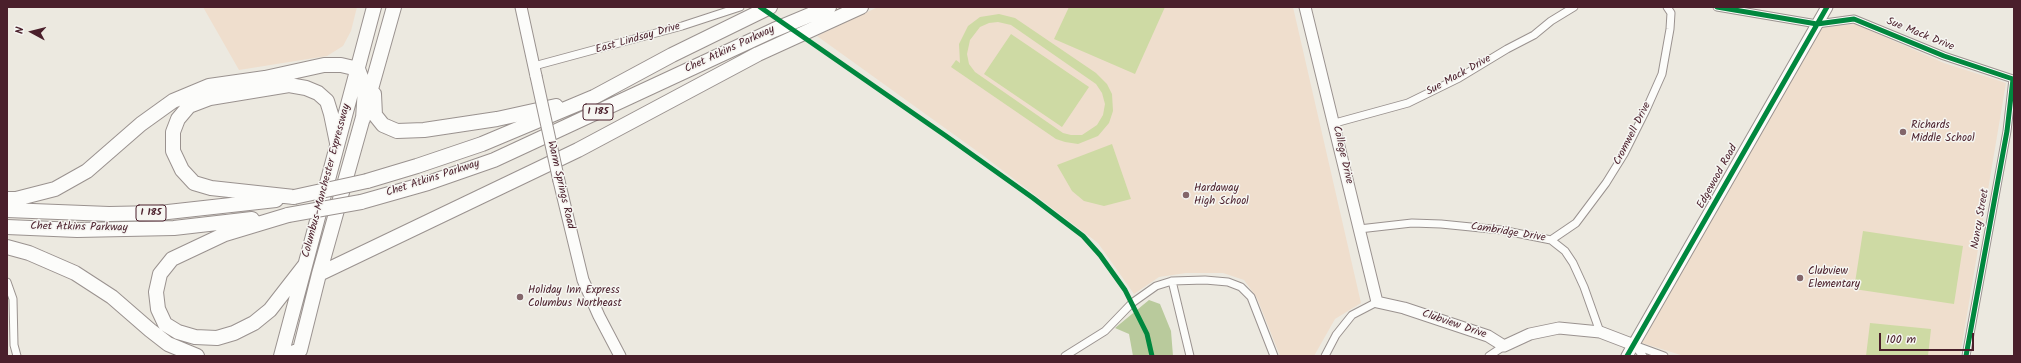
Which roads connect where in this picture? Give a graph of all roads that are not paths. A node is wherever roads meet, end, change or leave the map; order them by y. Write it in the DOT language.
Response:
graph roads {
  1 [pos="374,7"];
  2 [pos="394,7"];
  3 [pos="521,7"];
  4 [pos="740,7"];
  5 [pos="770,7"];
  6 [pos="829,7"];
  7 [pos="861,7"];
  8 [pos="1305,7"];
  9 [pos="1574,7"];
  10 [pos="1667,7"];
  11 [pos="1717,7"];
  12 [pos="1827,7"];
  13 [pos="1729,9"];
  14 [pos="1817,24"];
  15 [pos="358,69"];
  16 [pos="535,71"];
  17 [pos="373,80"];
  18 [pos="2013,85"];
  19 [pos="594,97"];
  20 [pos="363,119"];
  21 [pos="1335,123"];
  22 [pos="336,143"];
  23 [pos="294,197"];
  24 [pos="7,199"];
  25 [pos="7,210"];
  26 [pos="288,215"];
  27 [pos="7,227"];
  28 [pos="1359,230"];
  29 [pos="1551,240"];
  30 [pos="7,247"];
  31 [pos="305,265"];
  32 [pos="320,274"];
  33 [pos="1172,281"];
  34 [pos="7,282"];
  35 [pos="1378,302"];
  36 [pos="1600,332"];
  37 [pos="1634,345"];
  38 [pos="1504,346"];
  39 [pos="17,356"];
  40 [pos="197,356"];
  41 [pos="282,356"];
  42 [pos="620,356"];
  43 [pos="1065,356"];
  44 [pos="1190,356"];
  45 [pos="1274,356"];
  46 [pos="1325,356"];
  47 [pos="1489,356"];
  48 [pos="1627,356"];
  49 [pos="1643,356"];
  50 [pos="1664,356"];
  51 [pos="1966,356"];
  1 -- 15 [label="highway, Columbus-Manchester Expressway"];
  2 -- 17 [label="highway, Columbus-Manchester Expressway"];
  3 -- 16 [label="street, Warm Springs Road"];
  4 -- 16 [label="street, East Lindsay Drive"];
  5 -- 19 [label="highway, Chet Atkins Parkway / I 185"];
  6 -- 26 [label="highway, Chet Atkins Parkway / I 185, bridge"];
  7 -- 32 [label="highway"];
  8 -- 21 [label="street, College Drive"];
  9 -- 21 [label="street, Sue Mack Drive"];
  10 -- 29 [label="street, Cromwell Drive"];
  11 -- 13 [label="street, Sue Mack Drive"];
  12 -- 14 [label="street, Edgewood Road"];
  13 -- 14 [label="street, Sue Mack Drive"];
  14 -- 18 [label="street, Sue Mack Drive"];
  14 -- 37 [label="street, Edgewood Road"];
  15 -- 20 [label="highway"];
  15 -- 22 [label="highway, Columbus-Manchester Expressway"];
  15 -- 24 [label="highway"];
  16 -- 42 [label="street, Warm Springs Road, bridge"];
  17 -- 19 [label="highway"];
  17 -- 20 [label="highway, Columbus-Manchester Expressway"];
  18 -- 51 [label="street, Nancy Street"];
  19 -- 23 [label="highway, Chet Atkins Parkway / I 185, bridge"];
  20 -- 32 [label="highway, Columbus-Manchester Expressway"];
  21 -- 28 [label="street, College Drive"];
  22 -- 23 [label="highway"];
  22 -- 31 [label="highway, Columbus-Manchester Expressway"];
  23 -- 25 [label="highway, Chet Atkins Parkway / I 185"];
  26 -- 27 [label="highway, Chet Atkins Parkway / I 185"];
  26 -- 31 [label="highway"];
  28 -- 29 [label="street, Cambridge Drive"];
  28 -- 35 [label="street, College Drive"];
  29 -- 36 [label="street, Cambridge Drive"];
  30 -- 40 [label="highway"];
  31 -- 41 [label="highway, Columbus-Manchester Expressway"];
  32 -- 41 [label="highway, Columbus-Manchester Expressway"];
  33 -- 43 [label="street"];
  33 -- 44 [label="street"];
  33 -- 45 [label="street"];
  34 -- 39 [label="street"];
  35 -- 38 [label="street, Clubview Drive"];
  35 -- 46 [label="street"];
  36 -- 37 [label="street"];
  36 -- 38 [label="street"];
  37 -- 48 [label="street, Edgewood Road"];
  37 -- 49 [label="street"];
  37 -- 50 [label="street"];
  38 -- 47 [label="street"];
}
